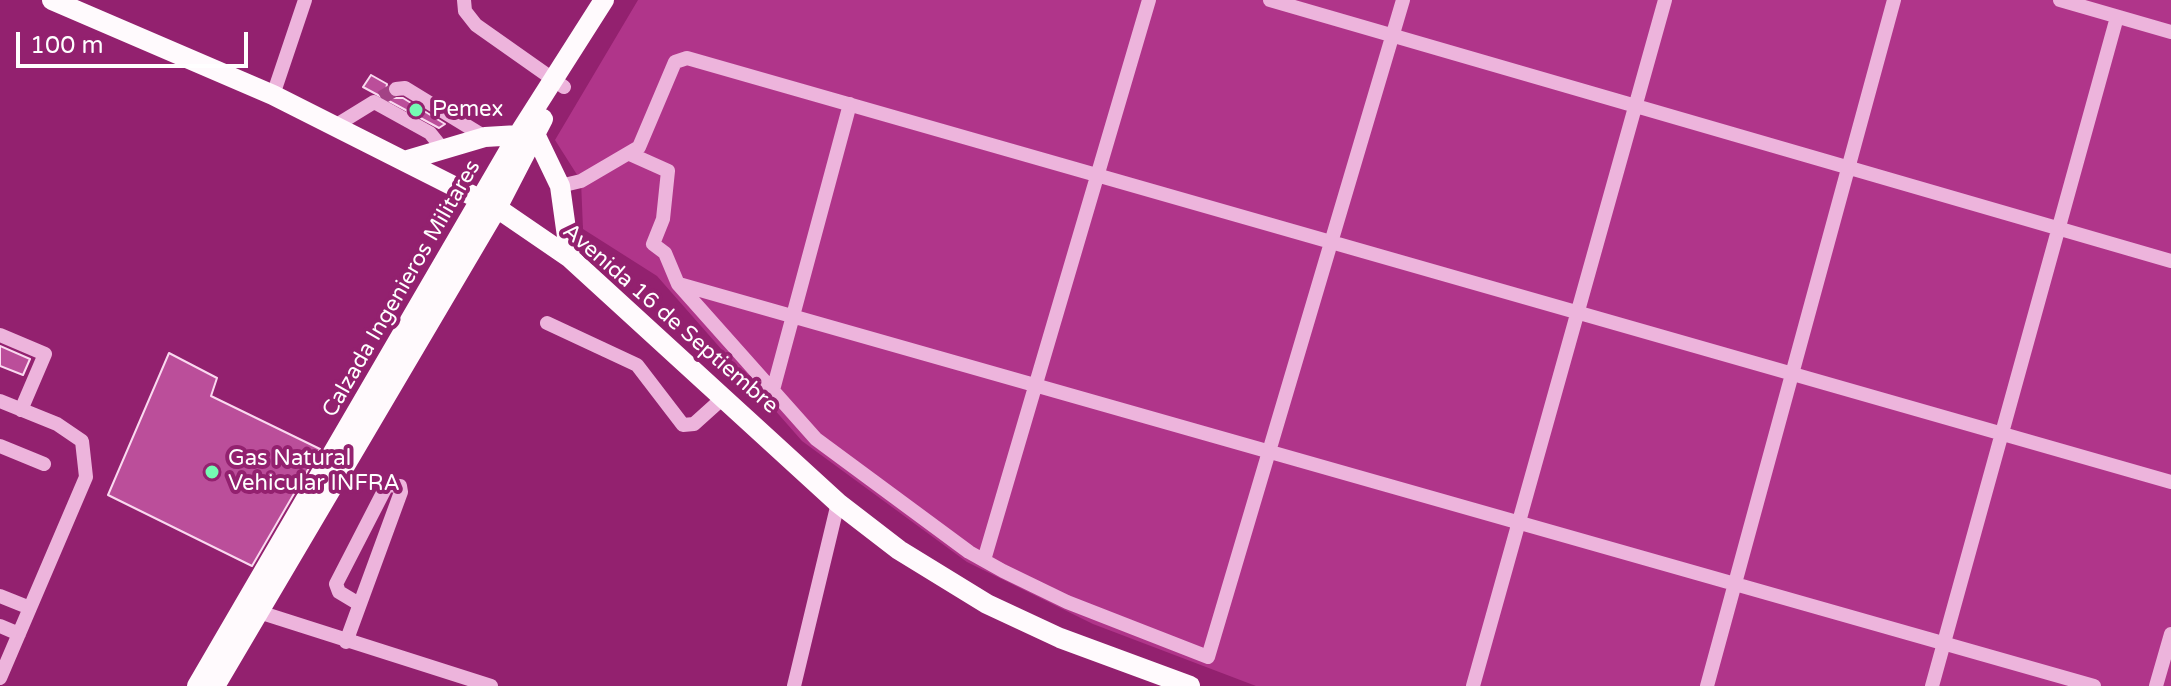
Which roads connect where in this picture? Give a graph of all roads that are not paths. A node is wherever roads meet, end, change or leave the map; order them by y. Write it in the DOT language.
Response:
graph roads {
  1 [pos="52,0"];
  2 [pos="305,0"];
  3 [pos="464,0"];
  4 [pos="604,0"];
  5 [pos="617,0"];
  6 [pos="1149,0"];
  7 [pos="1270,0"];
  8 [pos="1403,0"];
  9 [pos="1665,0"];
  10 [pos="1894,0"];
  11 [pos="2060,0"];
  12 [pos="2117,17"];
  13 [pos="2171,32"];
  14 [pos="1392,35"];
  15 [pos="559,84"];
  16 [pos="396,89"];
  17 [pos="273,95"];
  18 [pos="850,104"];
  19 [pos="1635,106"];
  20 [pos="459,121"];
  21 [pos="335,126"];
  22 [pos="526,134"];
  23 [pos="485,137"];
  24 [pos="436,141"];
  25 [pos="630,154"];
  26 [pos="404,161"];
  27 [pos="1849,168"];
  28 [pos="1097,175"];
  29 [pos="560,186"];
  30 [pos="489,205"];
  31 [pos="2059,228"];
  32 [pos="1331,242"];
  33 [pos="570,258"];
  34 [pos="2171,261"];
  35 [pos="678,284"];
  36 [pos="1578,313"];
  37 [pos="792,316"];
  38 [pos="547,323"];
  39 [pos="0,335"];
  40 [pos="1792,374"];
  41 [pos="1036,386"];
  42 [pos="773,390"];
  43 [pos="724,397"];
  44 [pos="0,401"];
  45 [pos="21,410"];
  46 [pos="2002,434"];
  47 [pos="0,446"];
  48 [pos="1269,452"];
  49 [pos="44,464"];
  50 [pos="2171,482"];
  51 [pos="838,503"];
  52 [pos="1519,523"];
  53 [pos="984,560"];
  54 [pos="1735,584"];
  55 [pos="0,596"];
  56 [pos="359,604"];
  57 [pos="30,608"];
  58 [pos="259,612"];
  59 [pos="0,626"];
  60 [pos="19,634"];
  61 [pos="2171,634"];
  62 [pos="346,642"];
  63 [pos="1944,644"];
  64 [pos="4,660"];
  65 [pos="0,678"];
  66 [pos="197,686"];
  67 [pos="215,686"];
  68 [pos="491,686"];
  69 [pos="794,686"];
  70 [pos="1190,686"];
  71 [pos="1473,686"];
  72 [pos="1707,686"];
  73 [pos="1932,686"];
  74 [pos="2094,686"];
  75 [pos="2156,686"];
  1 -- 17 [label="main road, Avenida 16 de Septiembre"];
  2 -- 17 [label="street"];
  3 -- 15 [label="street"];
  4 -- 15 [label="main road, Calzada Ingenieros Militares"];
  5 -- 15 [label="main road, Calzada Ingenieros Militares"];
  6 -- 28 [label="street"];
  7 -- 14 [label="street"];
  8 -- 14 [label="street"];
  9 -- 19 [label="street"];
  10 -- 27 [label="street"];
  11 -- 12 [label="street"];
  12 -- 13 [label="street"];
  12 -- 31 [label="street"];
  14 -- 19 [label="street"];
  14 -- 32 [label="street"];
  15 -- 22 [label="main road, Calzada Ingenieros Militares"];
  16 -- 20 [label="street"];
  17 -- 21 [label="main road, Avenida 16 de Septiembre"];
  18 -- 25 [label="street"];
  18 -- 28 [label="street"];
  18 -- 37 [label="street"];
  19 -- 27 [label="street"];
  19 -- 36 [label="street"];
  20 -- 23 [label="street"];
  20 -- 24 [label="street"];
  21 -- 24 [label="street"];
  21 -- 26 [label="main road, Avenida 16 de Septiembre"];
  22 -- 23 [label="main road"];
  22 -- 29 [label="main road"];
  22 -- 30 [label="main road, Calzada Ingenieros Militares"];
  23 -- 24 [label="main road"];
  24 -- 26 [label="main road"];
  25 -- 29 [label="street"];
  25 -- 35 [label="street"];
  26 -- 30 [label="main road, Avenida 16 de Septiembre"];
  27 -- 31 [label="street"];
  27 -- 40 [label="street"];
  28 -- 32 [label="street"];
  28 -- 41 [label="street"];
  29 -- 33 [label="main road"];
  30 -- 33 [label="main road, Avenida 16 de Septiembre"];
  30 -- 58 [label="main road, Calzada Ingenieros Militares"];
  30 -- 66 [label="main road, Calzada Ingenieros Militares"];
  31 -- 34 [label="street"];
  31 -- 46 [label="street"];
  32 -- 36 [label="street"];
  32 -- 48 [label="street"];
  33 -- 43 [label="main road, Avenida 16 de Septiembre"];
  35 -- 37 [label="street"];
  35 -- 42 [label="street"];
  36 -- 40 [label="street"];
  36 -- 52 [label="street"];
  37 -- 41 [label="street"];
  37 -- 42 [label="street"];
  38 -- 43 [label="street"];
  39 -- 45 [label="street"];
  40 -- 46 [label="street"];
  40 -- 54 [label="street"];
  41 -- 48 [label="street"];
  41 -- 53 [label="street"];
  42 -- 53 [label="street"];
  43 -- 51 [label="main road, Avenida 16 de Septiembre"];
  44 -- 45 [label="street"];
  45 -- 57 [label="street"];
  46 -- 50 [label="street"];
  46 -- 63 [label="street"];
  47 -- 49 [label="street"];
  48 -- 52 [label="street"];
  48 -- 53 [label="street"];
  51 -- 69 [label="street"];
  51 -- 70 [label="main road, Avenida 16 de Septiembre"];
  52 -- 54 [label="street"];
  52 -- 71 [label="street"];
  54 -- 63 [label="street"];
  54 -- 72 [label="street"];
  55 -- 57 [label="street"];
  56 -- 56 [label="street"];
  56 -- 62 [label="street"];
  57 -- 60 [label="street"];
  58 -- 62 [label="street"];
  58 -- 67 [label="main road, Calzada Ingenieros Militares"];
  59 -- 60 [label="street"];
  60 -- 64 [label="street"];
  61 -- 75 [label="street"];
  62 -- 68 [label="street"];
  63 -- 73 [label="street"];
  63 -- 74 [label="street"];
  64 -- 65 [label="street"];
}
